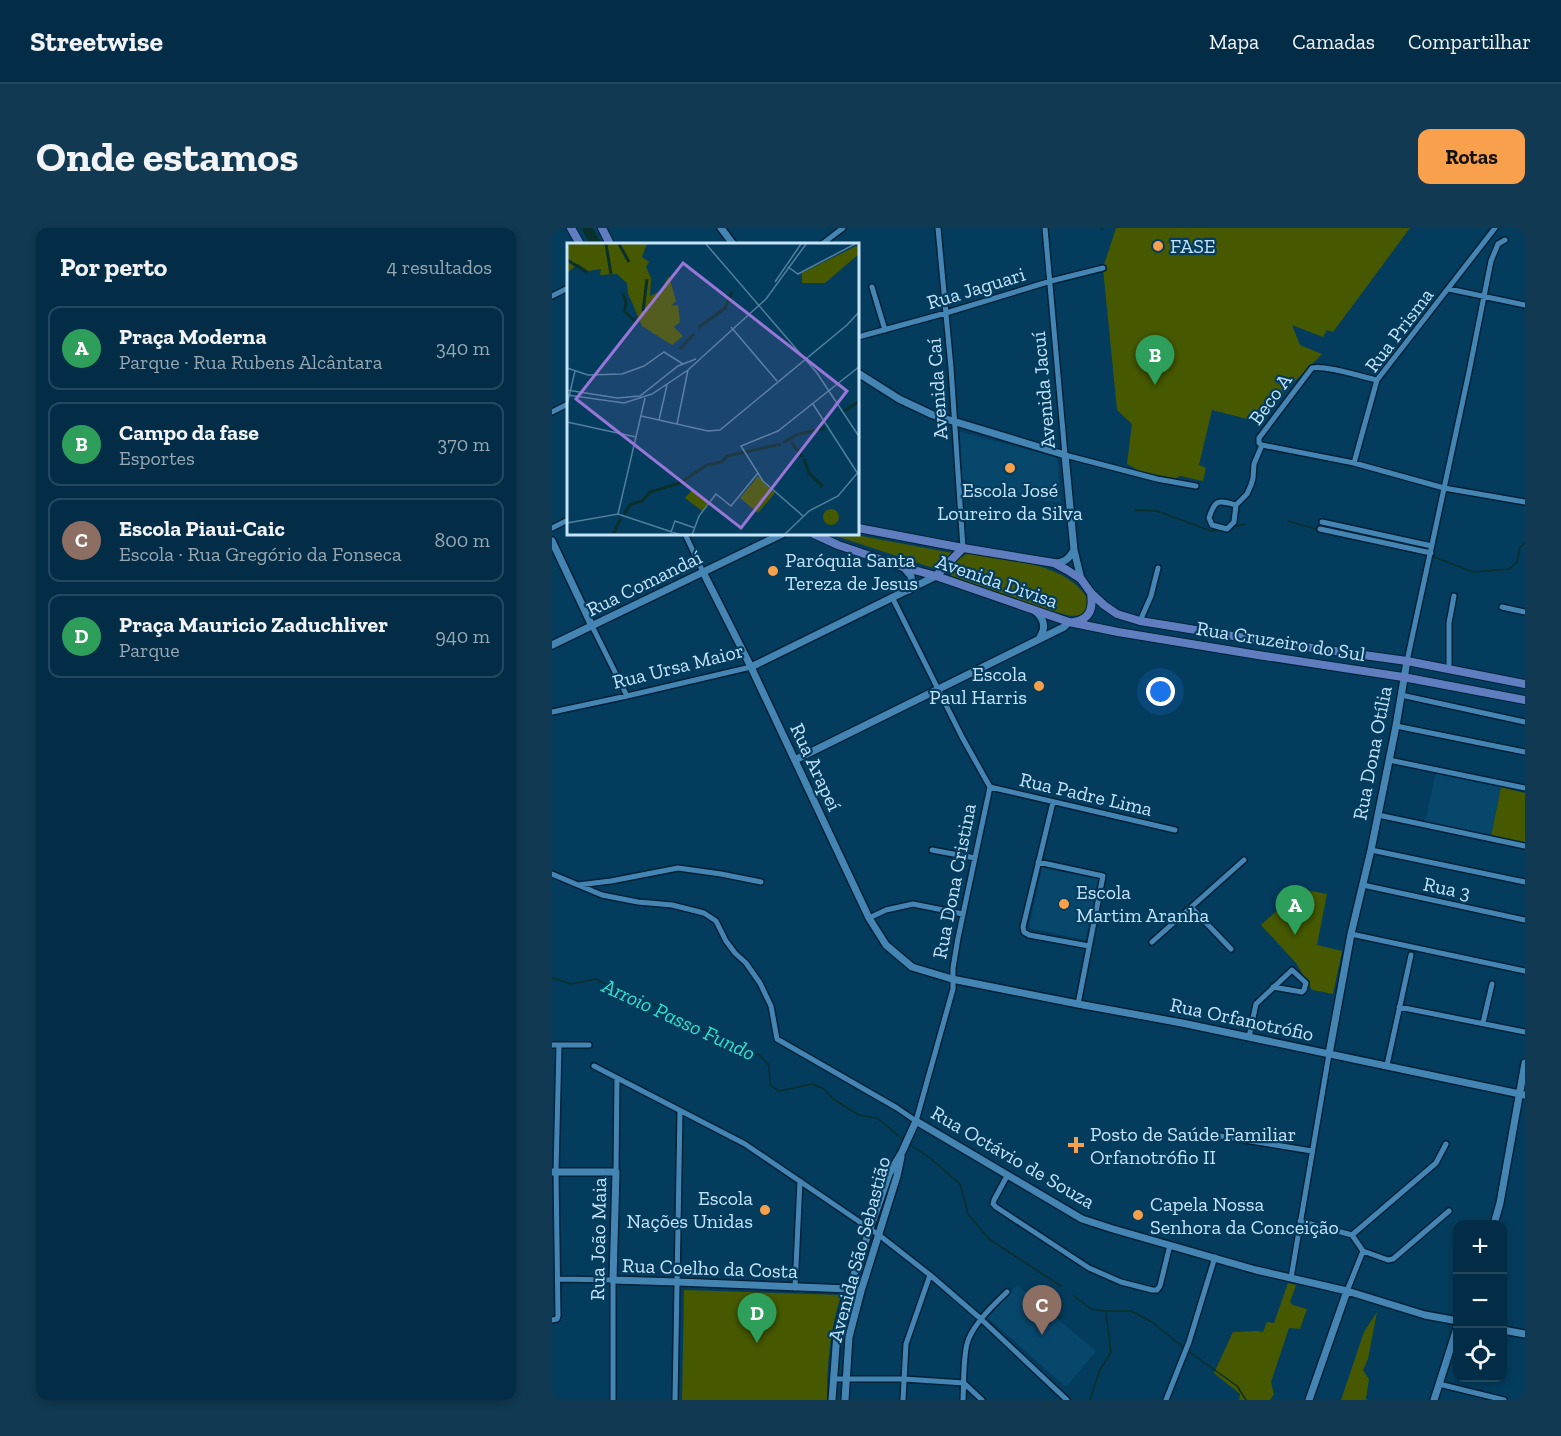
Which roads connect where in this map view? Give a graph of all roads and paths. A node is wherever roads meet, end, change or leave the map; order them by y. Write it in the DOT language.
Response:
graph roads {
  1 [pos="571,228"];
  2 [pos="602,228"];
  3 [pos="721,228"];
  4 [pos="843,228"];
  5 [pos="938,228"];
  6 [pos="1045,228"];
  7 [pos="1495,228"];
  8 [pos="1504,240"];
  9 [pos="579,243"];
  10 [pos="610,243"];
  11 [pos="732,243"];
  12 [pos="823,243"];
  13 [pos="1103,268"];
  14 [pos="1051,281"];
  15 [pos="872,287"];
  16 [pos="567,288"];
  17 [pos="1449,289"];
  18 [pos="552,296"];
  19 [pos="1483,297"];
  20 [pos="1525,305"];
  21 [pos="946,313"];
  22 [pos="885,330"];
  23 [pos="860,336"];
  24 [pos="860,374"];
  25 [pos="1377,380"];
  26 [pos="567,404"];
  27 [pos="552,412"];
  28 [pos="955,422"];
  29 [pos="1262,445"];
  30 [pos="1065,455"];
  31 [pos="1354,463"];
  32 [pos="1196,486"];
  33 [pos="1444,488"];
  34 [pos="1525,502"];
  35 [pos="1236,505"];
  36 [pos="567,520"];
  37 [pos="1322,522"];
  38 [pos="552,528"];
  39 [pos="860,528"];
  40 [pos="1320,529"];
  41 [pos="686,536"];
  42 [pos="818,536"];
  43 [pos="772,537"];
  44 [pos="552,541"];
  45 [pos="1432,546"];
  46 [pos="963,548"];
  47 [pos="1074,550"];
  48 [pos="1431,553"];
  49 [pos="1054,563"];
  50 [pos="903,567"];
  51 [pos="1158,568"];
  52 [pos="704,572"];
  53 [pos="936,576"];
  54 [pos="1081,579"];
  55 [pos="909,590"];
  56 [pos="1090,592"];
  57 [pos="1454,596"];
  58 [pos="892,597"];
  59 [pos="1502,607"];
  60 [pos="1035,611"];
  61 [pos="1525,612"];
  62 [pos="1140,621"];
  63 [pos="1069,622"];
  64 [pos="592,626"];
  65 [pos="1037,641"];
  66 [pos="552,645"];
  67 [pos="1407,661"];
  68 [pos="752,667"];
  69 [pos="1449,669"];
  70 [pos="1404,677"];
  71 [pos="1525,684"];
  72 [pos="938,689"];
  73 [pos="1401,695"];
  74 [pos="627,696"];
  75 [pos="1525,700"];
  76 [pos="552,712"];
  77 [pos="1525,722"];
  78 [pos="1396,726"];
  79 [pos="1525,752"];
  80 [pos="795,760"];
  81 [pos="1389,760"];
  82 [pos="990,787"];
  83 [pos="1525,788"];
  84 [pos="1053,802"];
  85 [pos="1378,815"];
  86 [pos="1175,830"];
  87 [pos="1525,846"];
  88 [pos="932,850"];
  89 [pos="1371,850"];
  90 [pos="975,858"];
  91 [pos="1244,860"];
  92 [pos="1038,862"];
  93 [pos="552,874"];
  94 [pos="761,882"];
  95 [pos="1525,882"];
  96 [pos="576,885"];
  97 [pos="1363,885"];
  98 [pos="1192,908"];
  99 [pos="963,914"];
  100 [pos="869,918"];
  101 [pos="1525,920"];
  102 [pos="1351,934"];
  103 [pos="1152,942"];
  104 [pos="1089,946"];
  105 [pos="1231,949"];
  106 [pos="1411,955"];
  107 [pos="1525,971"];
  108 [pos="952,979"];
  109 [pos="1492,984"];
  110 [pos="1273,987"];
  111 [pos="1078,1004"];
  112 [pos="1399,1007"];
  113 [pos="1483,1023"];
  114 [pos="1525,1032"];
  115 [pos="1249,1037"];
  116 [pos="552,1045"];
  117 [pos="559,1045"];
  118 [pos="589,1046"];
  119 [pos="1329,1054"];
  120 [pos="1525,1063"];
  121 [pos="1387,1065"];
  122 [pos="594,1066"];
  123 [pos="617,1078"];
  124 [pos="1522,1094"];
  125 [pos="680,1111"];
  126 [pos="916,1121"];
  127 [pos="1220,1136"];
  128 [pos="1446,1144"];
  129 [pos="903,1148"];
  130 [pos="1312,1151"];
  131 [pos="554,1172"];
  132 [pos="616,1172"];
  133 [pos="1007,1176"];
  134 [pos="800,1181"];
  135 [pos="1449,1211"];
  136 [pos="1495,1220"];
  137 [pos="1300,1221"];
  138 [pos="869,1228"];
  139 [pos="554,1229"];
  140 [pos="879,1235"];
  141 [pos="1352,1235"];
  142 [pos="1170,1245"];
  143 [pos="1363,1251"];
  144 [pos="1215,1257"];
  145 [pos="930,1275"];
  146 [pos="1291,1278"];
  147 [pos="558,1280"];
  148 [pos="613,1280"];
  149 [pos="678,1282"];
  150 [pos="795,1288"];
  151 [pos="849,1289"];
  152 [pos="861,1291"];
  153 [pos="1347,1291"];
  154 [pos="555,1292"];
  155 [pos="1007,1292"];
  156 [pos="555,1318"];
  157 [pos="981,1320"];
  158 [pos="1453,1320"];
  159 [pos="1457,1328"];
  160 [pos="1507,1331"];
  161 [pos="1525,1334"];
  162 [pos="832,1379"];
  163 [pos="845,1379"];
  164 [pos="904,1379"];
  165 [pos="964,1383"];
  166 [pos="1439,1384"];
  167 [pos="613,1400"];
  168 [pos="675,1400"];
  169 [pos="832,1400"];
  170 [pos="845,1400"];
  171 [pos="903,1400"];
  172 [pos="963,1400"];
  173 [pos="982,1400"];
  174 [pos="1067,1400"];
  175 [pos="1166,1400"];
  176 [pos="1309,1400"];
  177 [pos="1434,1400"];
  178 [pos="1504,1400"];
  1 -- 9 [label="main road"];
  2 -- 10 [label="main road"];
  3 -- 11 [label="street"];
  4 -- 12 [label="street"];
  5 -- 21 [label="street, Avenida Caí"];
  6 -- 14 [label="street, Avenida Jacuí"];
  7 -- 17 [label="street, Rua Prisma"];
  8 -- 19 [label="street, Rua Dona Otília"];
  13 -- 14 [label="street, Rua Jaguari"];
  14 -- 21 [label="street, Rua Jaguari"];
  14 -- 30 [label="street, Avenida Jacuí"];
  15 -- 22 [label="street"];
  16 -- 18 [label="street"];
  17 -- 19 [label="street"];
  17 -- 25 [label="street, Rua Prisma"];
  19 -- 20 [label="street"];
  19 -- 33 [label="street, Rua Dona Otília"];
  21 -- 22 [label="street, Rua Jaguari"];
  21 -- 28 [label="street, Avenida Caí"];
  22 -- 23 [label="street, Rua Jaguari"];
  24 -- 28 [label="street"];
  25 -- 29 [label="street, Beco A"];
  25 -- 31 [label="street, Rua Prisma"];
  26 -- 27 [label="street"];
  28 -- 30 [label="street"];
  28 -- 46 [label="street, Avenida Caí"];
  29 -- 31 [label="street"];
  29 -- 35 [label="street"];
  30 -- 32 [label="street"];
  30 -- 47 [label="street, Avenida Jacuí"];
  31 -- 33 [label="street"];
  33 -- 34 [label="street"];
  33 -- 45 [label="street, Rua Dona Otília"];
  35 -- 35 [label="street"];
  36 -- 38 [label="street"];
  37 -- 45 [label="street"];
  39 -- 46 [label="main road, Avenida Divisa"];
  40 -- 48 [label="street"];
  41 -- 52 [label="street, Rua Arapeí"];
  42 -- 50 [label="main road, Avenida Divisa"];
  43 -- 52 [label="street, Rua Comandaí"];
  44 -- 64 [label="street"];
  45 -- 48 [label="street, Rua Dona Otília"];
  46 -- 49 [label="main road, Avenida Divisa"];
  46 -- 53 [label="main road"];
  47 -- 49 [label="street"];
  47 -- 54 [label="street, Avenida Jacuí"];
  48 -- 67 [label="street, Rua Dona Otília"];
  49 -- 54 [label="main road, Avenida Divisa"];
  50 -- 53 [label="main road, Avenida Divisa"];
  50 -- 55 [label="street"];
  51 -- 62 [label="street"];
  52 -- 64 [label="street, Rua Comandaí"];
  52 -- 68 [label="street, Rua Arapeí"];
  53 -- 55 [label="street, Rua Ursa Maior"];
  53 -- 60 [label="main road, Avenida Divisa"];
  54 -- 56 [label="main road, Avenida Divisa"];
  55 -- 58 [label="street, Rua Ursa Maior"];
  56 -- 62 [label="main road, Rua Cruzeiro do Sul"];
  56 -- 63 [label="main road"];
  57 -- 69 [label="street"];
  58 -- 68 [label="street, Rua Ursa Maior"];
  58 -- 72 [label="street, Rua Dona Cristina"];
  59 -- 61 [label="street"];
  60 -- 63 [label="main road, Avenida Divisa"];
  60 -- 65 [label="street"];
  62 -- 67 [label="main road, Rua Cruzeiro do Sul"];
  63 -- 65 [label="street"];
  63 -- 70 [label="main road, Rua Cruzeiro do Sul"];
  64 -- 66 [label="street, Rua Comandaí"];
  64 -- 74 [label="street"];
  65 -- 72 [label="street"];
  67 -- 69 [label="main road, Rua Cruzeiro do Sul"];
  67 -- 70 [label="street, Rua Dona Otília"];
  68 -- 74 [label="street, Rua Ursa Maior"];
  68 -- 80 [label="street, Rua Arapeí"];
  69 -- 71 [label="main road, Rua Cruzeiro do Sul"];
  70 -- 73 [label="street, Rua Dona Otília"];
  70 -- 75 [label="main road, Rua Cruzeiro do Sul"];
  72 -- 80 [label="street"];
  72 -- 82 [label="street, Rua Dona Cristina"];
  73 -- 77 [label="street"];
  73 -- 78 [label="street, Rua Dona Otília"];
  74 -- 76 [label="street, Rua Ursa Maior"];
  78 -- 79 [label="street"];
  78 -- 81 [label="street, Rua Dona Otília"];
  80 -- 100 [label="street, Rua Arapeí"];
  81 -- 83 [label="street"];
  81 -- 85 [label="street, Rua Dona Otília"];
  82 -- 84 [label="street, Rua Padre Lima"];
  82 -- 90 [label="street, Rua Dona Cristina"];
  84 -- 86 [label="street, Rua Padre Lima"];
  84 -- 92 [label="street"];
  85 -- 87 [label="street"];
  85 -- 89 [label="street, Rua Dona Otília"];
  88 -- 90 [label="street"];
  89 -- 95 [label="street"];
  89 -- 97 [label="street, Rua Dona Otília"];
  90 -- 99 [label="street, Rua Dona Cristina"];
  91 -- 98 [label="street"];
  92 -- 104 [label="street"];
  92 -- 104 [label="street"];
  93 -- 96 [label="street"];
  94 -- 96 [label="street"];
  96 -- 126 [label="street, Rua Octávio de Souza"];
  97 -- 101 [label="street, Rua 3"];
  97 -- 102 [label="street, Rua Dona Otília"];
  98 -- 103 [label="street"];
  98 -- 105 [label="street"];
  99 -- 100 [label="street"];
  99 -- 108 [label="street, Rua Dona Cristina"];
  100 -- 108 [label="street, Rua Arapeí"];
  102 -- 107 [label="street"];
  102 -- 119 [label="street, Rua Dona Otília"];
  104 -- 111 [label="street"];
  106 -- 112 [label="street"];
  108 -- 111 [label="street, Rua Orfanotrófio"];
  108 -- 126 [label="street, Rua Dona Cristina"];
  109 -- 113 [label="street"];
  110 -- 110 [label="street"];
  110 -- 115 [label="street"];
  111 -- 115 [label="street, Rua Orfanotrófio"];
  112 -- 113 [label="street"];
  112 -- 121 [label="street"];
  113 -- 114 [label="street"];
  115 -- 119 [label="street, Rua Orfanotrófio"];
  116 -- 117 [label="street"];
  117 -- 118 [label="street"];
  117 -- 131 [label="street"];
  119 -- 121 [label="street, Rua Orfanotrófio"];
  119 -- 130 [label="street, Rua Dona Otília"];
  120 -- 124 [label="street"];
  121 -- 124 [label="street, Rua Orfanotrófio"];
  122 -- 123 [label="street"];
  123 -- 125 [label="street"];
  123 -- 132 [label="street, Rua João Maia"];
  124 -- 136 [label="street"];
  125 -- 134 [label="street"];
  125 -- 149 [label="street"];
  126 -- 129 [label="street, Rua Dona Cristina"];
  126 -- 133 [label="street, Rua Octávio de Souza"];
  127 -- 130 [label="street"];
  128 -- 141 [label="street"];
  129 -- 138 [label="street, Avenida São Sebastião"];
  129 -- 140 [label="street, Avenida São Sebastião"];
  130 -- 137 [label="street, Rua Dona Otília"];
  131 -- 132 [label="street"];
  131 -- 139 [label="street"];
  132 -- 148 [label="street, Rua João Maia"];
  133 -- 142 [label="street, Rua Octávio de Souza"];
  133 -- 142 [label="street"];
  134 -- 138 [label="street"];
  134 -- 150 [label="street"];
  135 -- 143 [label="street"];
  137 -- 141 [label="street"];
  137 -- 146 [label="street, Rua Dona Otília"];
  138 -- 140 [label="street"];
  138 -- 151 [label="street, Avenida São Sebastião"];
  139 -- 147 [label="street"];
  140 -- 145 [label="street"];
  140 -- 152 [label="street, Avenida São Sebastião"];
  141 -- 143 [label="street"];
  142 -- 144 [label="street, Rua Octávio de Souza"];
  143 -- 153 [label="street"];
  144 -- 146 [label="street, Rua Octávio de Souza"];
  144 -- 175 [label="street"];
  145 -- 157 [label="street"];
  145 -- 164 [label="street"];
  146 -- 153 [label="street, Rua Octávio de Souza"];
  147 -- 148 [label="street, Rua Coelho da Costa"];
  147 -- 154 [label="street"];
  148 -- 149 [label="street, Rua Coelho da Costa"];
  148 -- 167 [label="street, Rua João Maia"];
  149 -- 150 [label="street, Rua Coelho da Costa"];
  149 -- 168 [label="street"];
  150 -- 151 [label="street, Rua Coelho da Costa"];
  151 -- 152 [label="street, Rua Coelho da Costa"];
  151 -- 162 [label="street, Avenida São Sebastião"];
  152 -- 163 [label="street, Avenida São Sebastião"];
  153 -- 158 [label="street, Rua Octávio de Souza"];
  153 -- 176 [label="street"];
  154 -- 156 [label="street"];
  155 -- 157 [label="street"];
  157 -- 165 [label="street"];
  157 -- 174 [label="street"];
  159 -- 166 [label="street"];
  160 -- 161 [label="street"];
  162 -- 163 [label="street"];
  162 -- 169 [label="street, Avenida São Sebastião"];
  163 -- 164 [label="street"];
  163 -- 170 [label="street, Avenida São Sebastião"];
  164 -- 165 [label="street"];
  164 -- 171 [label="street"];
  165 -- 172 [label="street"];
  165 -- 173 [label="street"];
  166 -- 177 [label="street"];
  166 -- 178 [label="street"];
}
